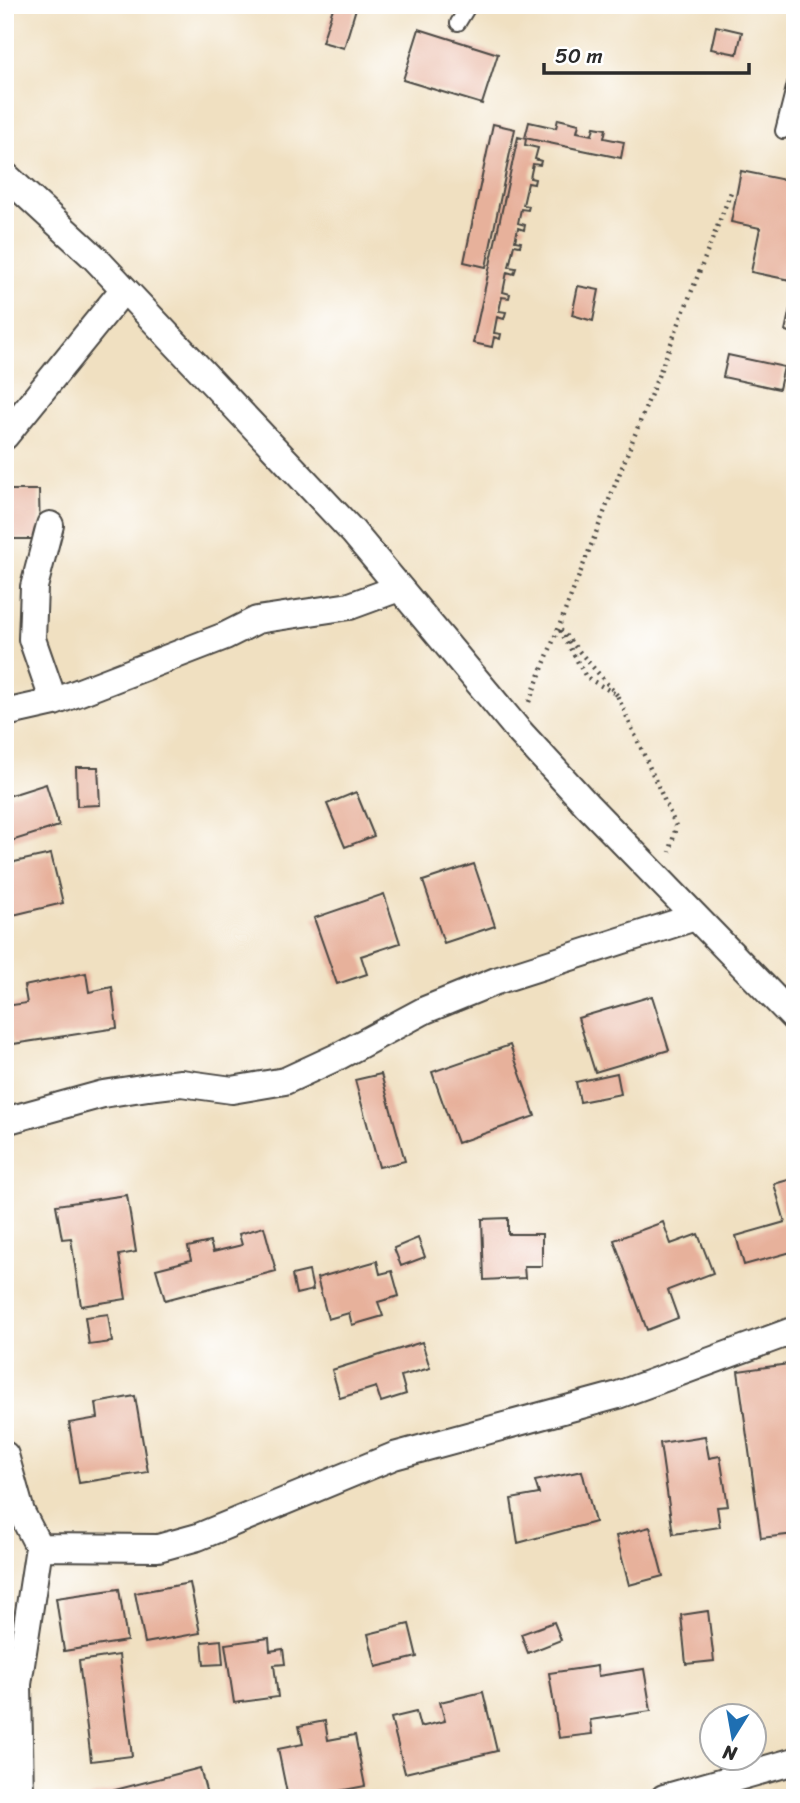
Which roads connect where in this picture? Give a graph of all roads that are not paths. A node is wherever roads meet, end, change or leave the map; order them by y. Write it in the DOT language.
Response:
graph roads {
  1 [pos="469,5"];
  2 [pos="458,23"];
  3 [pos="795,84"];
  4 [pos="783,131"];
  5 [pos="5,175"];
  6 [pos="124,289"];
  7 [pos="5,436"];
  8 [pos="50,525"];
  9 [pos="400,588"];
  10 [pos="54,702"];
  11 [pos="5,713"];
  12 [pos="695,917"];
  13 [pos="795,1019"];
  14 [pos="5,1121"];
  15 [pos="795,1330"];
  16 [pos="5,1455"];
  17 [pos="40,1547"];
  18 [pos="795,1761"];
  19 [pos="20,1798"];
  20 [pos="664,1798"];
  1 -- 2 [label="lane"];
  3 -- 4 [label="lane"];
  5 -- 6 [label="street"];
  6 -- 7 [label="street"];
  6 -- 9 [label="street"];
  8 -- 10 [label="street"];
  9 -- 10 [label="street"];
  9 -- 12 [label="street"];
  10 -- 11 [label="street"];
  12 -- 13 [label="street"];
  12 -- 14 [label="street"];
  15 -- 17 [label="street"];
  16 -- 17 [label="street"];
  17 -- 19 [label="street"];
  18 -- 20 [label="street"];
}
